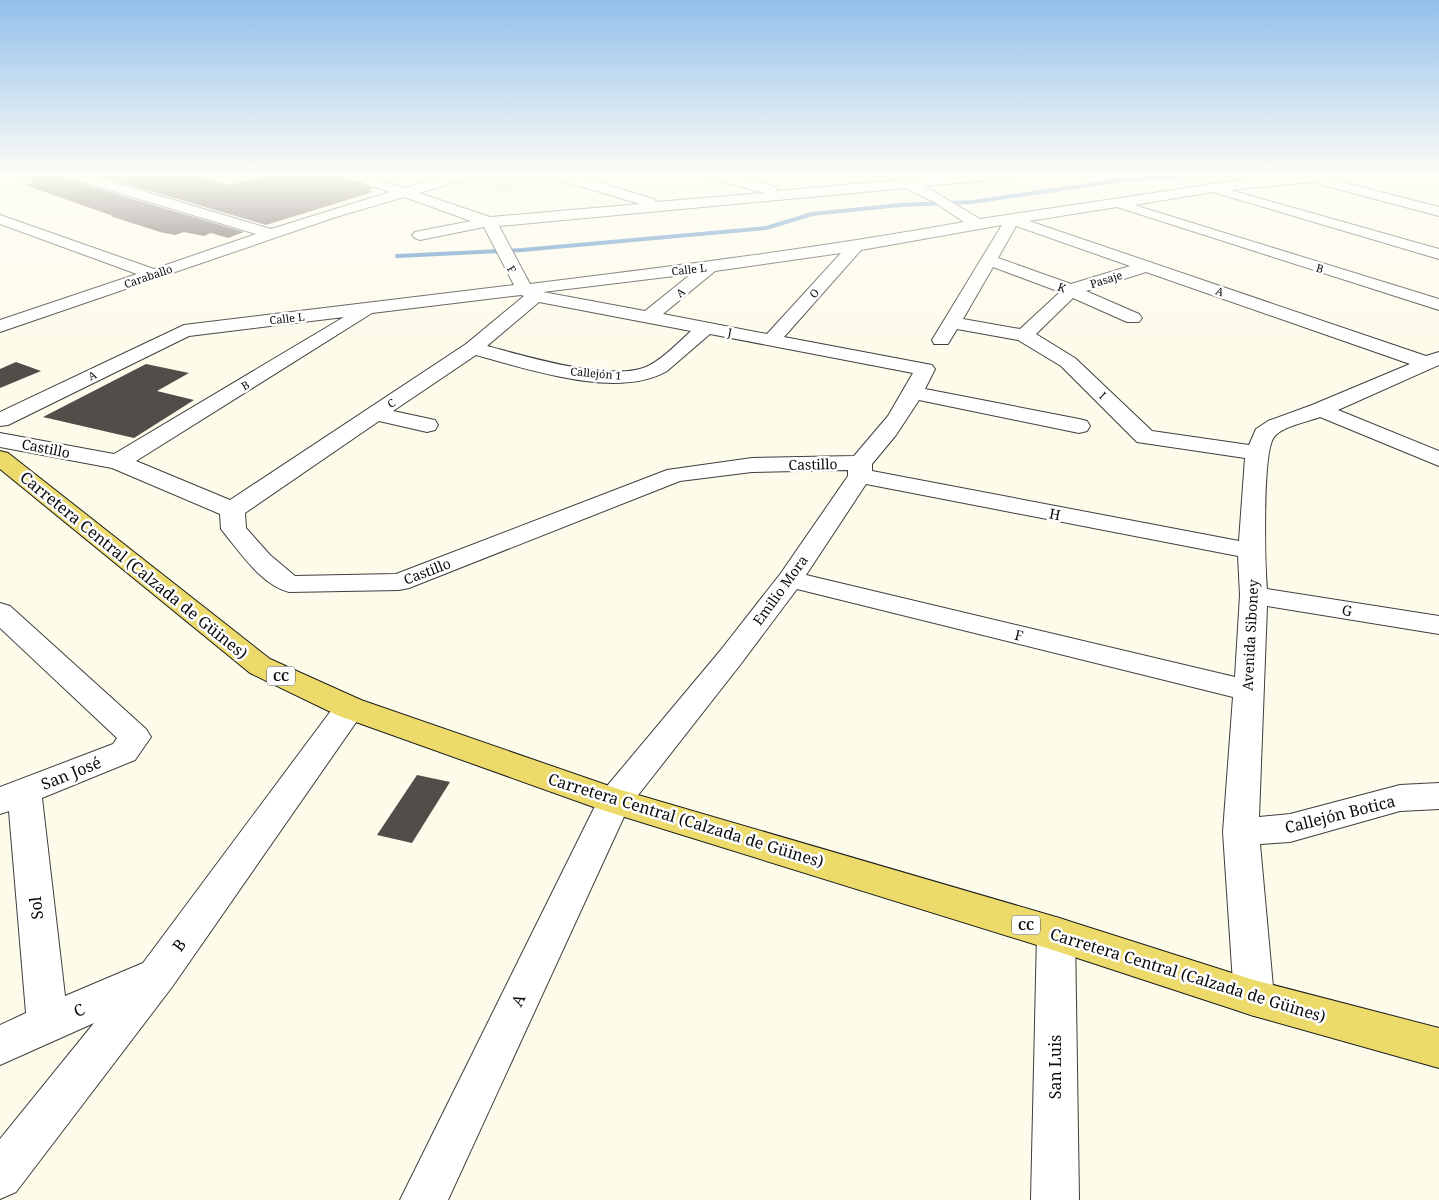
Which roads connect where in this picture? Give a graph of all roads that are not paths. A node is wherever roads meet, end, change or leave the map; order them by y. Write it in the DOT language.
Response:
graph roads {
  1 [pos="31,230"];
  2 [pos="259,230"];
  3 [pos="284,230"];
  4 [pos="447,230"];
  5 [pos="493,230"];
  6 [pos="944,230"];
  7 [pos="1006,230"];
  8 [pos="1041,230"];
  9 [pos="1199,230"];
  10 [pos="1354,230"];
  11 [pos="271,234"];
  12 [pos="420,235"];
  13 [pos="856,246"];
  14 [pos="1439,254"];
  15 [pos="989,260"];
  16 [pos="1146,266"];
  17 [pos="710,267"];
  18 [pos="153,274"];
  19 [pos="1070,290"];
  20 [pos="530,293"];
  21 [pos="1439,305"];
  22 [pos="7,307"];
  23 [pos="371,308"];
  24 [pos="29,316"];
  25 [pos="650,317"];
  26 [pos="1133,318"];
  27 [pos="0,326"];
  28 [pos="706,328"];
  29 [pos="184,331"];
  30 [pos="1024,335"];
  31 [pos="772,339"];
  32 [pos="473,348"];
  33 [pos="1433,360"];
  34 [pos="925,369"];
  35 [pos="914,393"];
  36 [pos="1320,410"];
  37 [pos="375,414"];
  38 [pos="0,420"];
  39 [pos="428,425"];
  40 [pos="1079,426"];
  41 [pos="0,440"];
  42 [pos="1257,453"];
  43 [pos="0,458"];
  44 [pos="1439,459"];
  45 [pos="118,462"];
  46 [pos="860,470"];
  47 [pos="232,510"];
  48 [pos="1251,551"];
  49 [pos="790,580"];
  50 [pos="1254,595"];
  51 [pos="0,612"];
  52 [pos="1439,625"];
  53 [pos="1248,690"];
  54 [pos="350,708"];
  55 [pos="1439,796"];
  56 [pos="12,797"];
  57 [pos="614,801"];
  58 [pos="1241,832"];
  59 [pos="1056,934"];
  60 [pos="158,974"];
  61 [pos="1254,998"];
  62 [pos="48,1024"];
  63 [pos="0,1045"];
  64 [pos="1439,1048"];
  65 [pos="0,1176"];
  66 [pos="424,1200"];
  67 [pos="1055,1200"];
  1 -- 18 [label="street"];
  2 -- 11 [label="street"];
  3 -- 11 [label="street, Caraballo"];
  4 -- 12 [label="street"];
  5 -- 20 [label="street, F"];
  6 -- 13 [label="street, Calle L"];
  7 -- 15 [label="street"];
  8 -- 16 [label="street, A"];
  9 -- 21 [label="street, B"];
  10 -- 14 [label="street"];
  11 -- 18 [label="street, Caraballo"];
  13 -- 17 [label="street, Calle L"];
  13 -- 31 [label="street, O"];
  15 -- 19 [label="street, K"];
  15 -- 30 [label="street, I"];
  16 -- 19 [label="street, Pasaje"];
  16 -- 33 [label="street, A"];
  17 -- 20 [label="street, Calle L"];
  17 -- 25 [label="street, A"];
  18 -- 24 [label="street, Caraballo"];
  19 -- 26 [label="street, K"];
  19 -- 30 [label="street"];
  20 -- 23 [label="street, Calle L"];
  20 -- 25 [label="street, J"];
  20 -- 32 [label="street, C"];
  22 -- 24 [label="street"];
  23 -- 29 [label="street, Calle L"];
  23 -- 45 [label="street, B"];
  24 -- 27 [label="street, Caraballo"];
  25 -- 28 [label="street, J"];
  28 -- 31 [label="street, J"];
  28 -- 32 [label="street, Callejón 1"];
  29 -- 38 [label="street, A"];
  30 -- 42 [label="street, I"];
  31 -- 34 [label="street, J"];
  32 -- 37 [label="street, C"];
  33 -- 36 [label="street, Avenida Siboney"];
  34 -- 35 [label="street, Emilio Mora"];
  35 -- 40 [label="street"];
  35 -- 46 [label="street, Emilio Mora"];
  36 -- 42 [label="street, Avenida Siboney"];
  36 -- 44 [label="street"];
  37 -- 39 [label="street"];
  37 -- 47 [label="street, C"];
  41 -- 45 [label="street, Castillo"];
  42 -- 48 [label="street, Avenida Siboney"];
  43 -- 54 [label="main road, Carretera Central (Calzada de Güines) / CC"];
  45 -- 47 [label="street, Castillo"];
  46 -- 47 [label="street, Castillo"];
  46 -- 48 [label="street, H"];
  46 -- 49 [label="street, Emilio Mora"];
  48 -- 50 [label="street, Avenida Siboney"];
  49 -- 53 [label="street, F"];
  49 -- 57 [label="street, Emilio Mora"];
  50 -- 52 [label="street, G"];
  50 -- 53 [label="street, Avenida Siboney"];
  51 -- 56 [label="street, San José"];
  53 -- 58 [label="street, Avenida Siboney"];
  54 -- 57 [label="main road, Carretera Central (Calzada de Güines) / CC"];
  54 -- 60 [label="street, B"];
  55 -- 58 [label="street, Callejón Botica"];
  56 -- 62 [label="street, Sol"];
  57 -- 59 [label="main road, Carretera Central (Calzada de Güines) / CC"];
  57 -- 66 [label="street, A"];
  58 -- 61 [label="street, Avenida Siboney"];
  59 -- 61 [label="main road, Carretera Central (Calzada de Güines) / CC"];
  59 -- 67 [label="street, San Luis"];
  60 -- 62 [label="street, C"];
  60 -- 65 [label="street, B"];
  61 -- 64 [label="main road, Carretera Central (Calzada de Güines) / CC"];
  62 -- 63 [label="street, C"];
}
